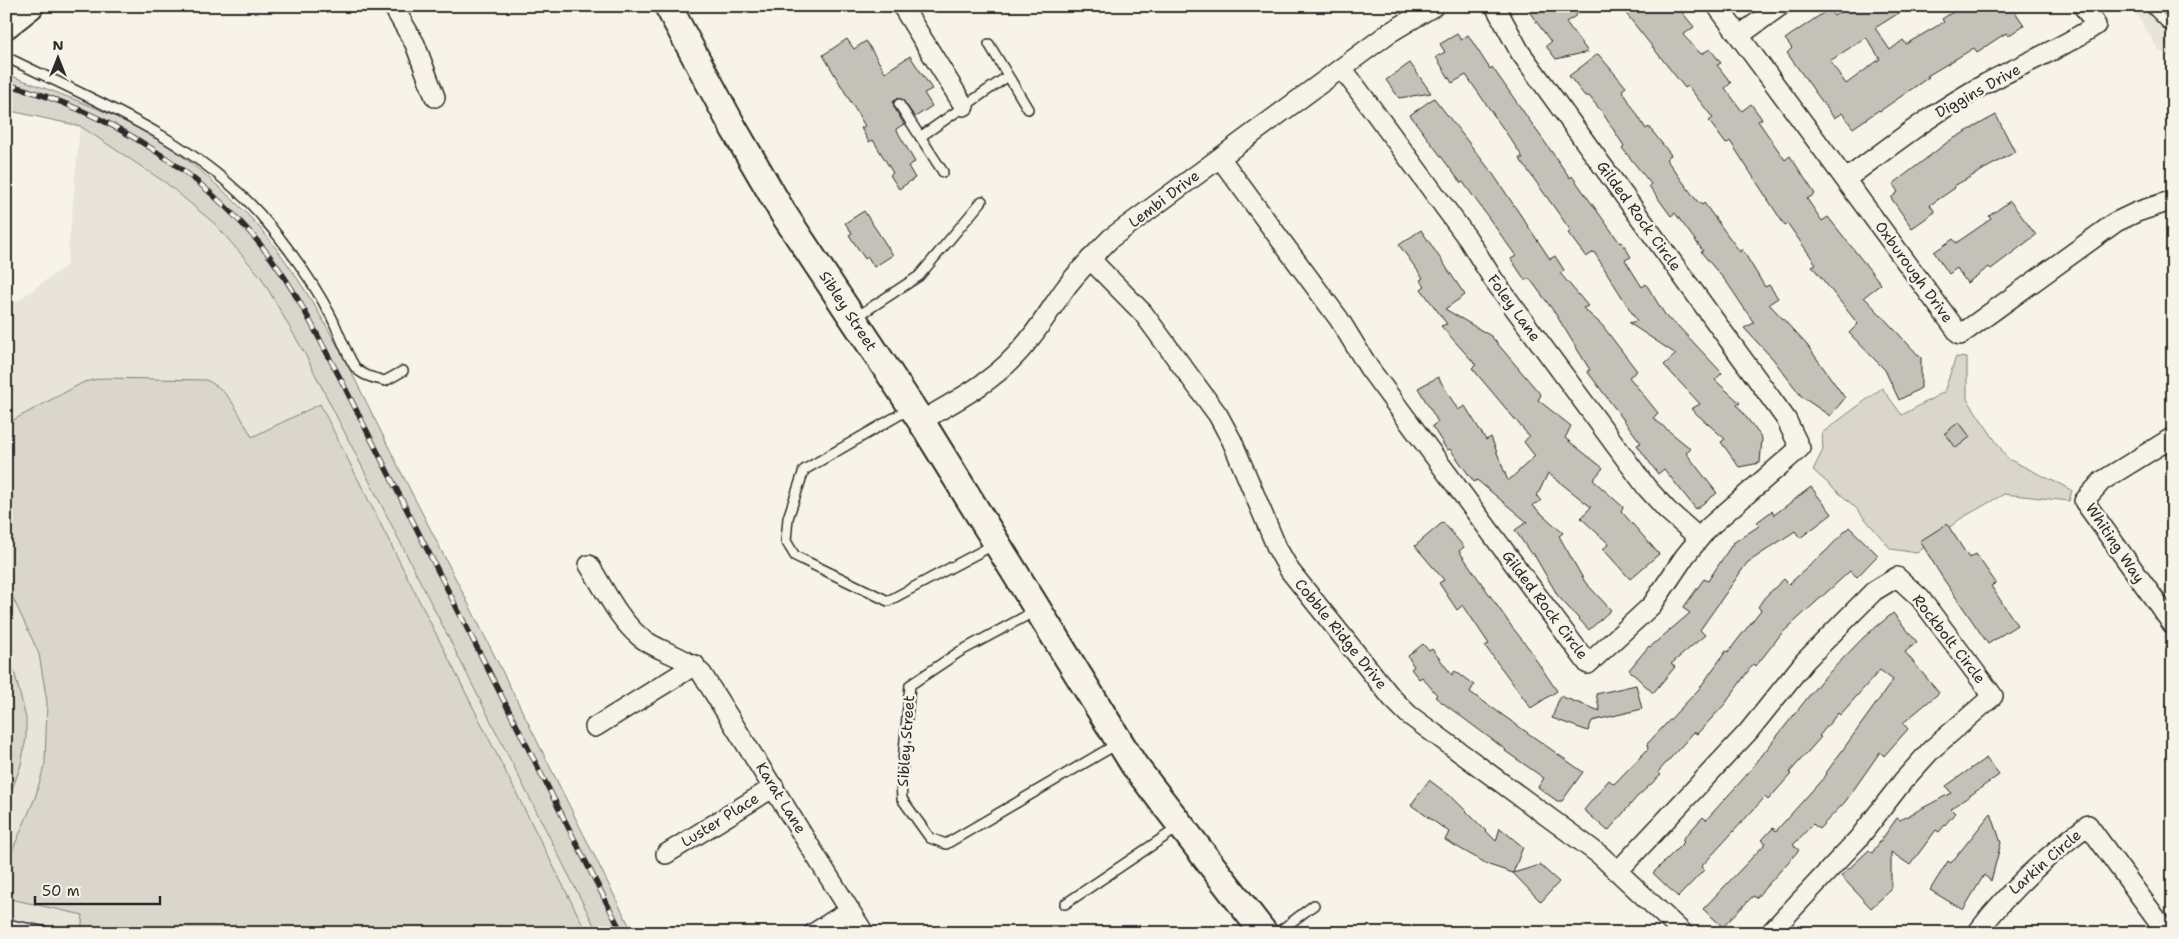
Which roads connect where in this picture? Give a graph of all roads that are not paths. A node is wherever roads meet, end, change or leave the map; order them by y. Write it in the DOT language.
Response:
graph roads {
  1 [pos="30,6"];
  2 [pos="393,6"];
  3 [pos="668,6"];
  4 [pos="902,6"];
  5 [pos="1434,6"];
  6 [pos="1495,6"];
  7 [pos="1717,6"];
  8 [pos="1780,6"];
  9 [pos="2083,6"];
  10 [pos="2149,6"];
  11 [pos="6,25"];
  12 [pos="2173,30"];
  13 [pos="1740,35"];
  14 [pos="989,44"];
  15 [pos="6,57"];
  16 [pos="1342,68"];
  17 [pos="1008,76"];
  18 [pos="435,97"];
  19 [pos="899,104"];
  20 [pos="964,106"];
  21 [pos="1028,109"];
  22 [pos="920,137"];
  23 [pos="1220,158"];
  24 [pos="943,172"];
  25 [pos="1846,179"];
  26 [pos="2173,200"];
  27 [pos="982,201"];
  28 [pos="1090,259"];
  29 [pos="853,320"];
  30 [pos="403,371"];
  31 [pos="916,414"];
  32 [pos="2173,437"];
  33 [pos="1699,538"];
  34 [pos="996,543"];
  35 [pos="589,564"];
  36 [pos="1038,610"];
  37 [pos="2173,625"];
  38 [pos="694,666"];
  39 [pos="595,728"];
  40 [pos="1120,743"];
  41 [pos="774,787"];
  42 [pos="1181,825"];
  43 [pos="666,854"];
  44 [pos="1618,871"];
  45 [pos="1065,904"];
  46 [pos="1314,905"];
  47 [pos="850,910"];
  48 [pos="6,924"];
  49 [pos="51,933"];
  50 [pos="814,933"];
  51 [pos="864,933"];
  52 [pos="1264,933"];
  53 [pos="1277,933"];
  54 [pos="1683,933"];
  55 [pos="1770,933"];
  56 [pos="1977,933"];
  57 [pos="2166,933"];
  1 -- 11 [label="street"];
  2 -- 18 [label="street"];
  3 -- 29 [label="street, Sibley Street"];
  4 -- 20 [label="street"];
  5 -- 16 [label="street, Lembi Drive"];
  6 -- 33 [label="street, Gilded Rock Circle"];
  7 -- 13 [label="street, Oxburough Drive"];
  8 -- 13 [label="street"];
  9 -- 25 [label="street, Diggins Drive"];
  10 -- 12 [label="lane"];
  13 -- 25 [label="street, Oxburough Drive"];
  14 -- 17 [label="lane"];
  15 -- 30 [label="lane"];
  16 -- 23 [label="street, Lembi Drive"];
  16 -- 33 [label="street, Foley Lane"];
  17 -- 20 [label="lane"];
  17 -- 21 [label="lane"];
  19 -- 22 [label="lane"];
  20 -- 22 [label="lane"];
  22 -- 24 [label="lane"];
  23 -- 28 [label="street, Lembi Drive"];
  23 -- 33 [label="street, Gilded Rock Circle"];
  25 -- 26 [label="street, Oxburough Drive"];
  27 -- 29 [label="lane"];
  28 -- 31 [label="street, Lembi Drive"];
  28 -- 44 [label="street, Cobble Ridge Drive"];
  29 -- 31 [label="street, Sibley Street"];
  31 -- 34 [label="street, Sibley Street"];
  31 -- 34 [label="lane"];
  32 -- 37 [label="street, Whiting Way"];
  34 -- 36 [label="street, Sibley Street"];
  35 -- 38 [label="street, Karat Lane"];
  36 -- 40 [label="street, Sibley Street"];
  36 -- 40 [label="lane, Sibley Street"];
  38 -- 39 [label="street"];
  38 -- 41 [label="street, Karat Lane"];
  40 -- 42 [label="street, Sibley Street"];
  41 -- 43 [label="street, Luster Place"];
  41 -- 47 [label="street, Karat Lane"];
  42 -- 45 [label="lane"];
  42 -- 52 [label="street, Sibley Street"];
  44 -- 54 [label="street, Cobble Ridge Drive"];
  44 -- 55 [label="street, Rockbolt Circle"];
  46 -- 53 [label="lane"];
  47 -- 50 [label="street"];
  47 -- 51 [label="street, Karat Lane"];
  48 -- 49 [label="lane"];
  56 -- 57 [label="street, Larkin Circle"];
}
